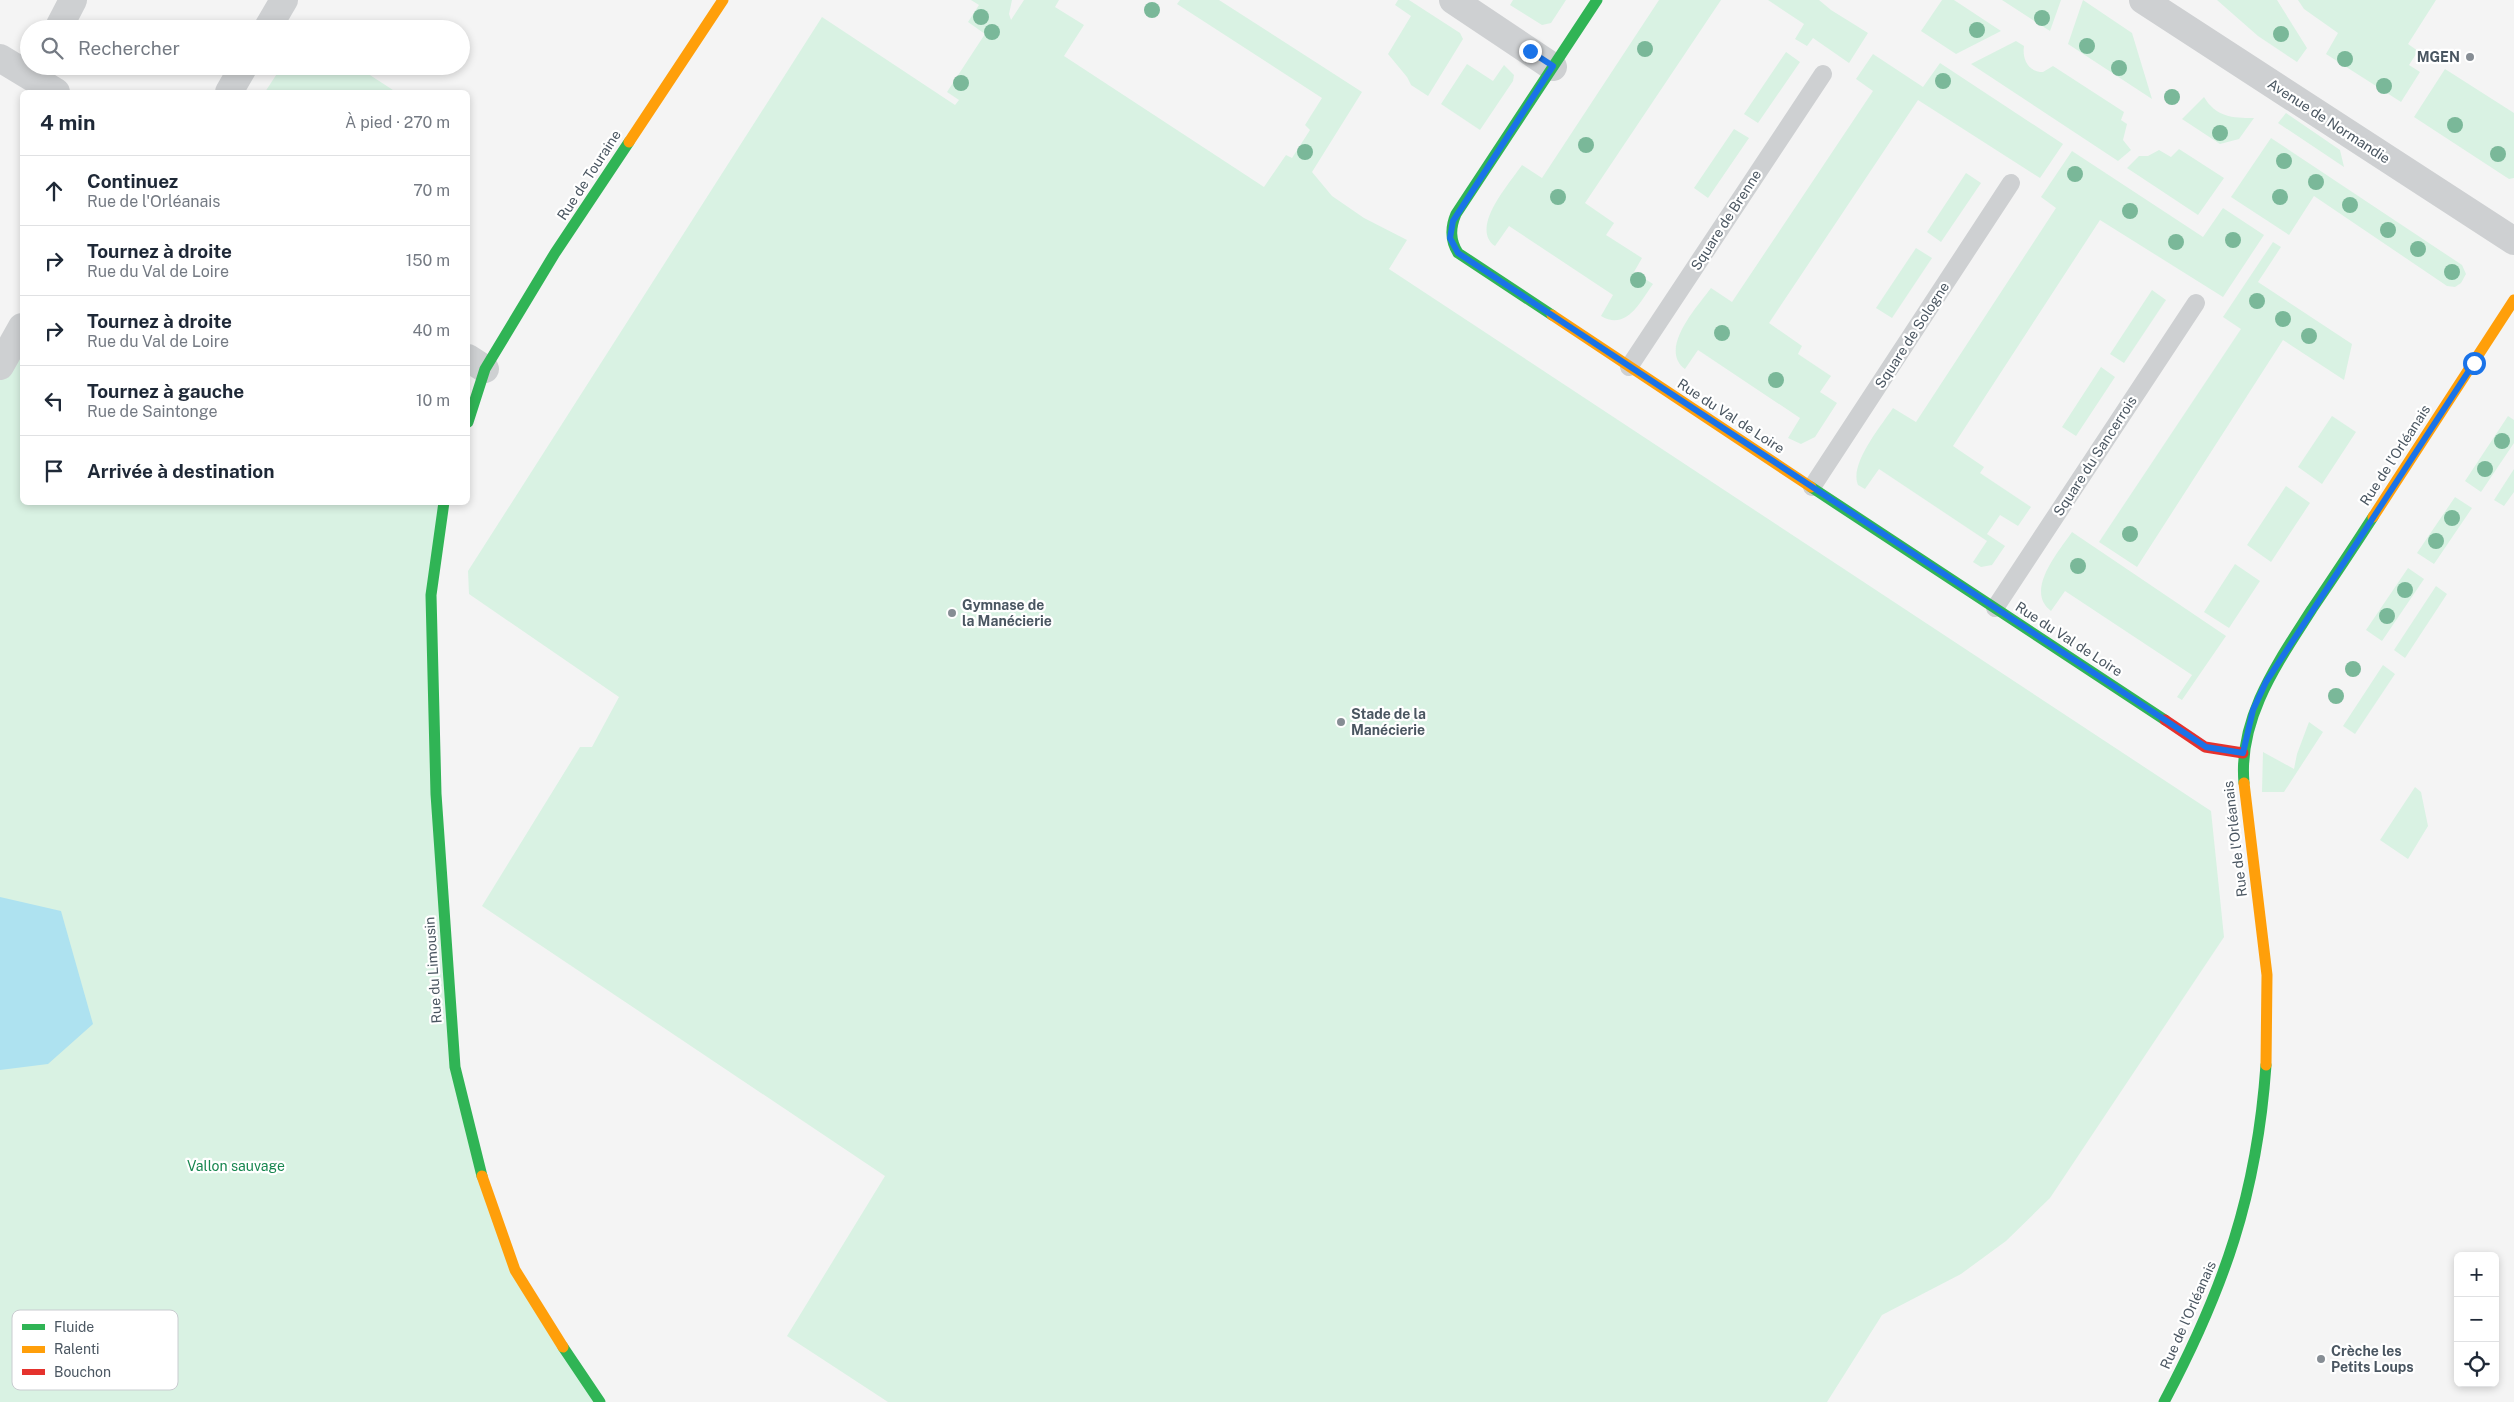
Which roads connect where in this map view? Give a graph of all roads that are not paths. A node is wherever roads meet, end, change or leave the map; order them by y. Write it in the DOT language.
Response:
graph roads {
  1 [pos="73,0"];
  2 [pos="284,0"];
  3 [pos="723,0"];
  4 [pos="1452,0"];
  5 [pos="1597,0"];
  6 [pos="2144,0"];
  7 [pos="63,20"];
  8 [pos="272,20"];
  9 [pos="0,58"];
  10 [pos="20,66"];
  11 [pos="1553,66"];
  12 [pos="1823,74"];
  13 [pos="39,75"];
  14 [pos="239,75"];
  15 [pos="54,90"];
  16 [pos="230,90"];
  17 [pos="2011,183"];
  18 [pos="2514,241"];
  19 [pos="2514,300"];
  20 [pos="2196,303"];
  21 [pos="20,330"];
  22 [pos="476,364"];
  23 [pos="0,366"];
  24 [pos="1629,366"];
  25 [pos="470,408"];
  26 [pos="1812,487"];
  27 [pos="444,505"];
  28 [pos="1995,608"];
  29 [pos="2243,753"];
  30 [pos="600,1402"];
  31 [pos="2164,1402"];
  1 -- 7 [label="street"];
  2 -- 8 [label="street"];
  3 -- 22 [label="street, Rue de Touraine"];
  4 -- 11 [label="street"];
  5 -- 11 [label="street, Rue du Val de Loire"];
  6 -- 18 [label="street, Avenue de Normandie"];
  9 -- 10 [label="street"];
  11 -- 24 [label="street, Rue du Val de Loire"];
  12 -- 24 [label="lane, Square de Brenne"];
  13 -- 15 [label="street"];
  14 -- 16 [label="street"];
  17 -- 26 [label="lane, Square de Sologne"];
  19 -- 29 [label="street, Rue de l'Orléanais"];
  20 -- 28 [label="lane, Square du Sancerrois"];
  21 -- 23 [label="street"];
  22 -- 25 [label="street"];
  24 -- 26 [label="street, Rue du Val de Loire"];
  26 -- 28 [label="street, Rue du Val de Loire"];
  27 -- 30 [label="street, Rue du Limousin"];
  28 -- 29 [label="street, Rue du Val de Loire"];
  29 -- 31 [label="street, Rue de l'Orléanais"];
}
